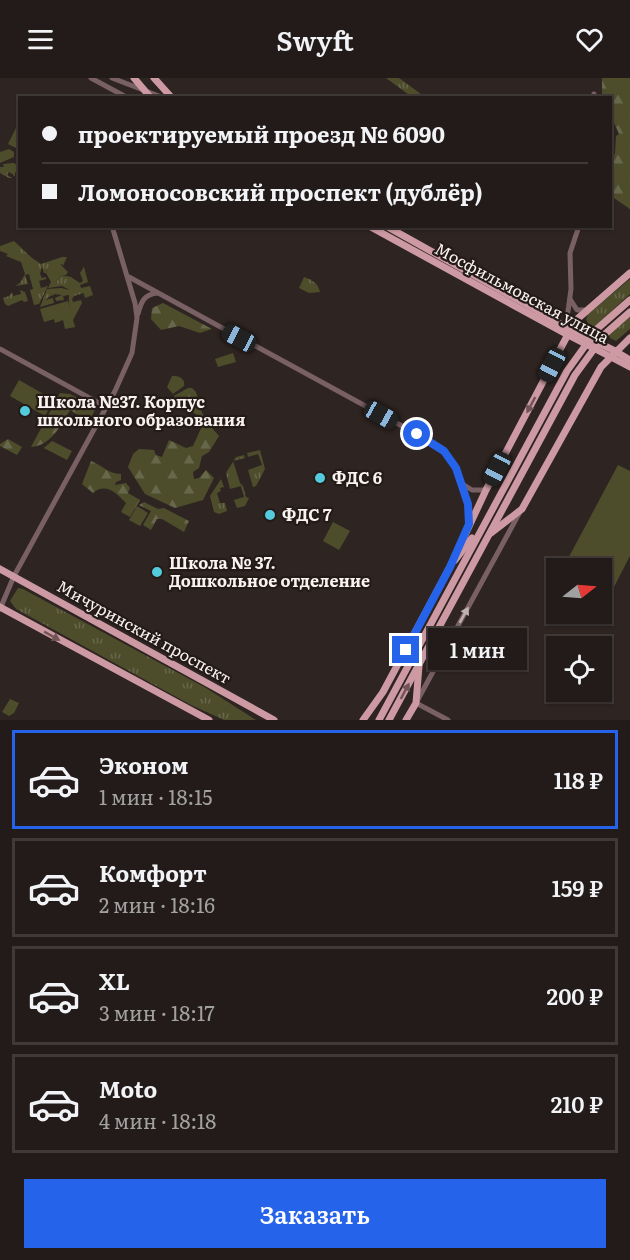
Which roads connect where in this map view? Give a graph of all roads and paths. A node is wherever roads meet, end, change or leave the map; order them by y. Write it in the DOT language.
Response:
graph roads {
  1 [pos="91,78"];
  2 [pos="112,78"];
  3 [pos="134,78"];
  4 [pos="154,78"];
  5 [pos="144,89"];
  6 [pos="123,96"];
  7 [pos="150,96"];
  8 [pos="160,96"];
  9 [pos="170,96"];
  10 [pos="113,228"];
  11 [pos="373,228"];
  12 [pos="390,228"];
  13 [pos="578,228"];
  14 [pos="630,273"];
  15 [pos="129,277"];
  16 [pos="159,293"];
  17 [pos="570,299"];
  18 [pos="630,300"];
  19 [pos="586,310"];
  20 [pos="630,312"];
  21 [pos="137,318"];
  22 [pos="568,330"];
  23 [pos="630,338"];
  24 [pos="0,349"];
  25 [pos="613,354"];
  26 [pos="630,360"];
  27 [pos="630,367"];
  28 [pos="106,407"];
  29 [pos="463,483"];
  30 [pos="486,490"];
  31 [pos="522,509"];
  32 [pos="486,520"];
  33 [pos="469,524"];
  34 [pos="489,534"];
  35 [pos="450,567"];
  36 [pos="0,569"];
  37 [pos="14,576"];
  38 [pos="0,608"];
  39 [pos="420,663"];
  40 [pos="389,680"];
  41 [pos="416,703"];
  42 [pos="257,711"];
  43 [pos="209,720"];
  44 [pos="262,720"];
  45 [pos="274,720"];
  46 [pos="363,720"];
  47 [pos="379,720"];
  48 [pos="389,720"];
  49 [pos="406,720"];
  50 [pos="448,720"];
  1 -- 6 [label="street"];
  2 -- 5 [label="street"];
  3 -- 5 [label="main road"];
  4 -- 9 [label="main road"];
  5 -- 7 [label="main road"];
  5 -- 8 [label="street"];
  10 -- 15 [label="street"];
  11 -- 22 [label="main road, Мосфильмовская улица"];
  12 -- 22 [label="main road, Мосфильмовская улица"];
  13 -- 17 [label="street"];
  14 -- 19 [label="main road"];
  15 -- 16 [label="street"];
  15 -- 21 [label="street"];
  16 -- 21 [label="street"];
  16 -- 29 [label="street"];
  17 -- 19 [label="street"];
  17 -- 22 [label="street"];
  18 -- 32 [label="main road"];
  19 -- 22 [label="main road"];
  20 -- 34 [label="main road"];
  21 -- 28 [label="street"];
  22 -- 25 [label="main road, Мосфильмовская улица, bridge"];
  22 -- 30 [label="main road, one-way"];
  23 -- 25 [label="main road"];
  24 -- 28 [label="street"];
  25 -- 26 [label="main road, Мосфильмовская улица"];
  25 -- 27 [label="main road, Мосфильмовская улица"];
  25 -- 31 [label="main road"];
  28 -- 37 [label="street"];
  29 -- 30 [label="street"];
  29 -- 33 [label="street"];
  30 -- 33 [label="main road"];
  31 -- 34 [label="main road"];
  41 -- 31 [label="street, one-way"];
  32 -- 35 [label="main road"];
  32 -- 47 [label="main road"];
  33 -- 35 [label="main road"];
  34 -- 39 [label="main road"];
  35 -- 40 [label="main road"];
  36 -- 37 [label="main road, Мичуринский проспект"];
  37 -- 38 [label="street"];
  37 -- 42 [label="main road, Мичуринский проспект"];
  38 -- 43 [label="main road, one-way"];
  39 -- 41 [label="main road"];
  48 -- 39 [label="main road, one-way"];
  40 -- 46 [label="main road"];
  40 -- 47 [label="main road"];
  41 -- 49 [label="main road"];
  41 -- 50 [label="street"];
  42 -- 44 [label="street"];
  42 -- 45 [label="main road, Мичуринский проспект"];
}
